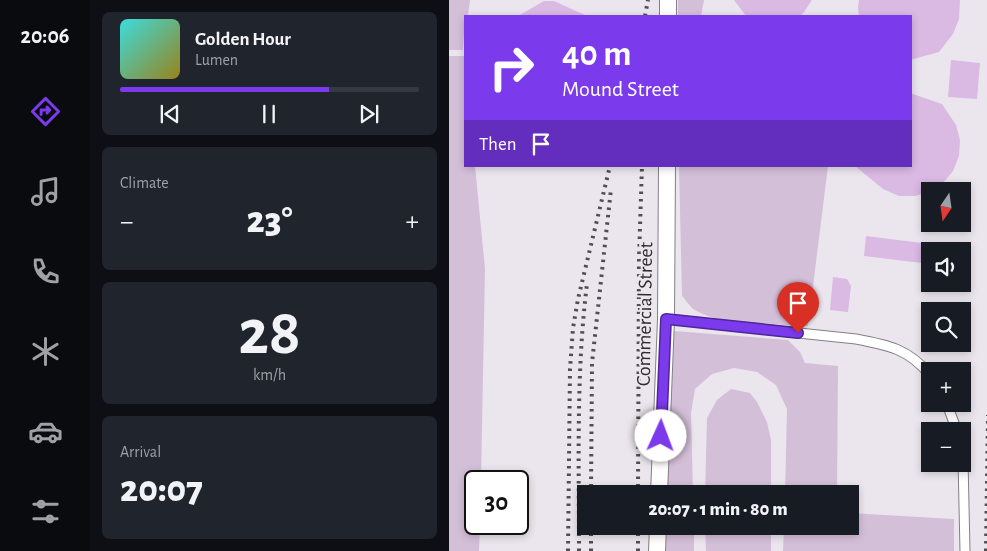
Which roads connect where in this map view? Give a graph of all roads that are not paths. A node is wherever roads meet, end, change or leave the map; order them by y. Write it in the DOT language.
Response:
graph roads {
  1 [pos="668,0"];
  2 [pos="667,15"];
  3 [pos="667,167"];
  4 [pos="666,319"];
  5 [pos="921,363"];
  6 [pos="963,472"];
  7 [pos="659,485"];
  8 [pos="658,535"];
  9 [pos="657,551"];
  10 [pos="965,551"];
  1 -- 2 [label="street"];
  3 -- 4 [label="street, Commercial Street"];
  4 -- 5 [label="lane"];
  4 -- 7 [label="street, Commercial Street"];
  6 -- 10 [label="lane"];
  8 -- 9 [label="street"];
}
